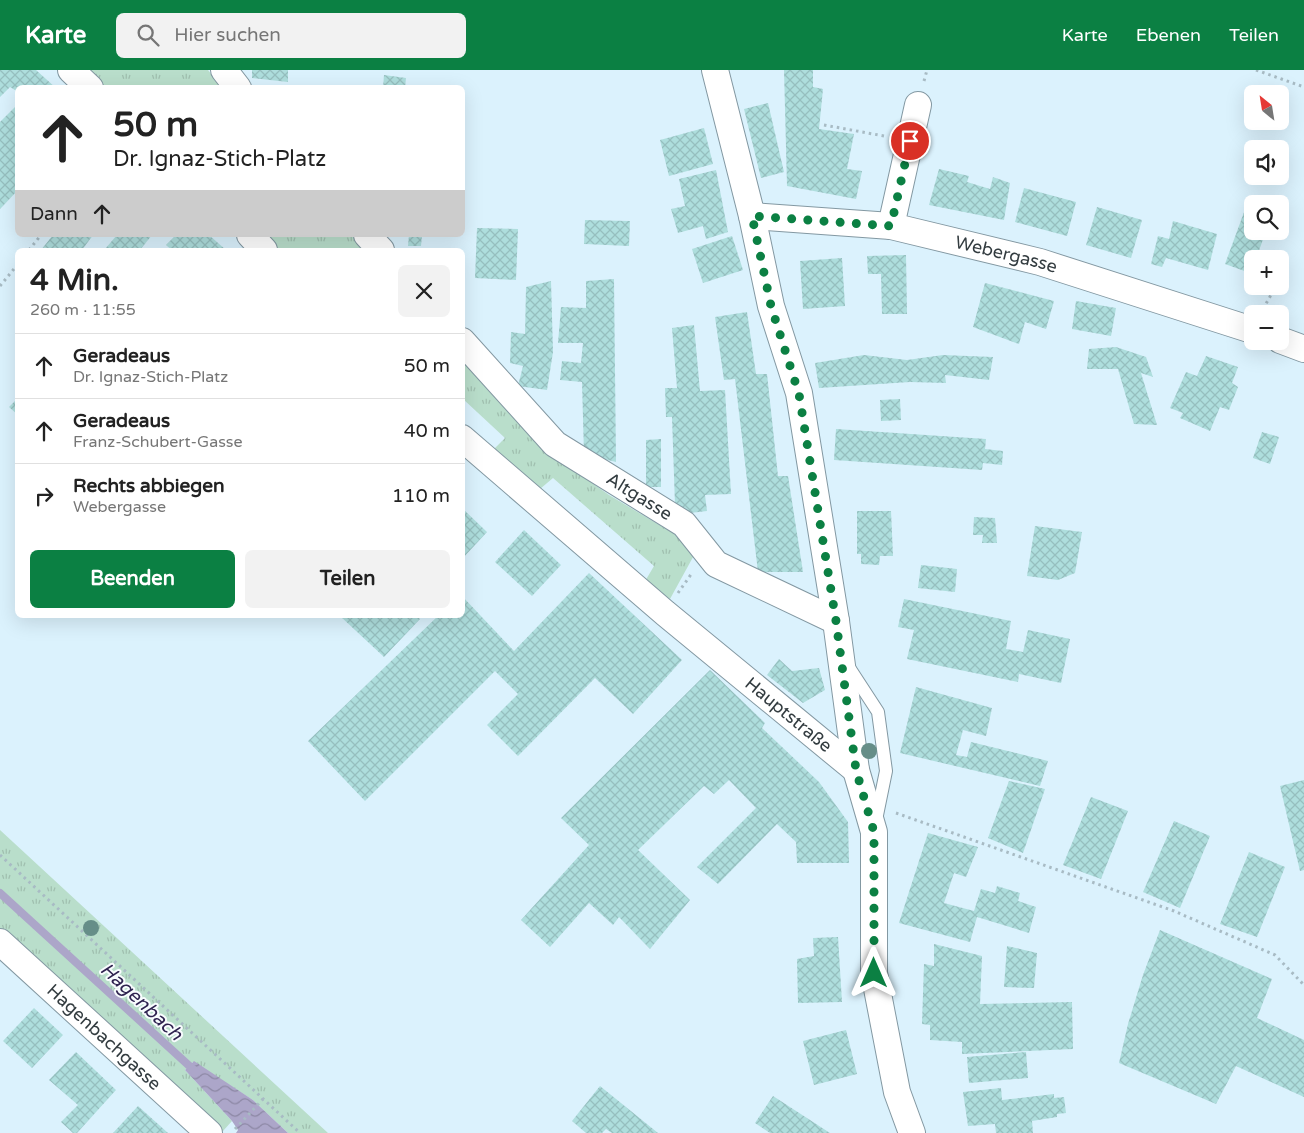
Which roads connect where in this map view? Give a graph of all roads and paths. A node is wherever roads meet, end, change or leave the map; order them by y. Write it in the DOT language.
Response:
graph roads {
  1 [pos="71,70"];
  2 [pos="224,70"];
  3 [pos="714,70"];
  4 [pos="1256,70"];
  5 [pos="87,85"];
  6 [pos="236,85"];
  7 [pos="1304,87"];
  8 [pos="918,105"];
  9 [pos="824,125"];
  10 [pos="910,141"];
  11 [pos="752,216"];
  12 [pos="891,226"];
  13 [pos="39,237"];
  14 [pos="252,237"];
  15 [pos="369,237"];
  16 [pos="31,248"];
  17 [pos="262,248"];
  18 [pos="379,248"];
  19 [pos="15,268"];
  20 [pos="0,286"];
  21 [pos="1244,327"];
  22 [pos="1289,343"];
  23 [pos="465,344"];
  24 [pos="1304,349"];
  25 [pos="465,441"];
  26 [pos="706,552"];
  27 [pos="665,613"];
  28 [pos="836,621"];
  29 [pos="840,654"];
  30 [pos="856,770"];
  31 [pos="879,807"];
  32 [pos="874,832"];
  33 [pos="0,856"];
  34 [pos="0,942"];
  35 [pos="1304,985"];
  36 [pos="263,1098"];
  37 [pos="209,1133"];
  38 [pos="231,1133"];
  39 [pos="300,1133"];
  40 [pos="912,1133"];
  1 -- 5 [label="street"];
  2 -- 6 [label="street"];
  3 -- 11 [label="street"];
  4 -- 7 [label="path"];
  8 -- 10 [label="street"];
  9 -- 10 [label="path"];
  10 -- 12 [label="street"];
  11 -- 12 [label="street, Webergasse"];
  11 -- 28 [label="street"];
  12 -- 21 [label="street, Webergasse"];
  13 -- 16 [label="path"];
  14 -- 17 [label="street"];
  15 -- 18 [label="street"];
  19 -- 20 [label="path"];
  22 -- 24 [label="street"];
  23 -- 26 [label="street, Altgasse"];
  25 -- 27 [label="street, Hauptstraße"];
  26 -- 27 [label="path"];
  26 -- 28 [label="street, Altgasse"];
  27 -- 30 [label="street, Hauptstraße"];
  28 -- 29 [label="street"];
  29 -- 30 [label="street"];
  29 -- 31 [label="lane"];
  30 -- 32 [label="street"];
  31 -- 32 [label="lane"];
  31 -- 35 [label="path"];
  32 -- 40 [label="street"];
  33 -- 36 [label="path"];
  34 -- 37 [label="street, Hagenbachgasse"];
  36 -- 38 [label="path"];
  36 -- 39 [label="path"];
}
